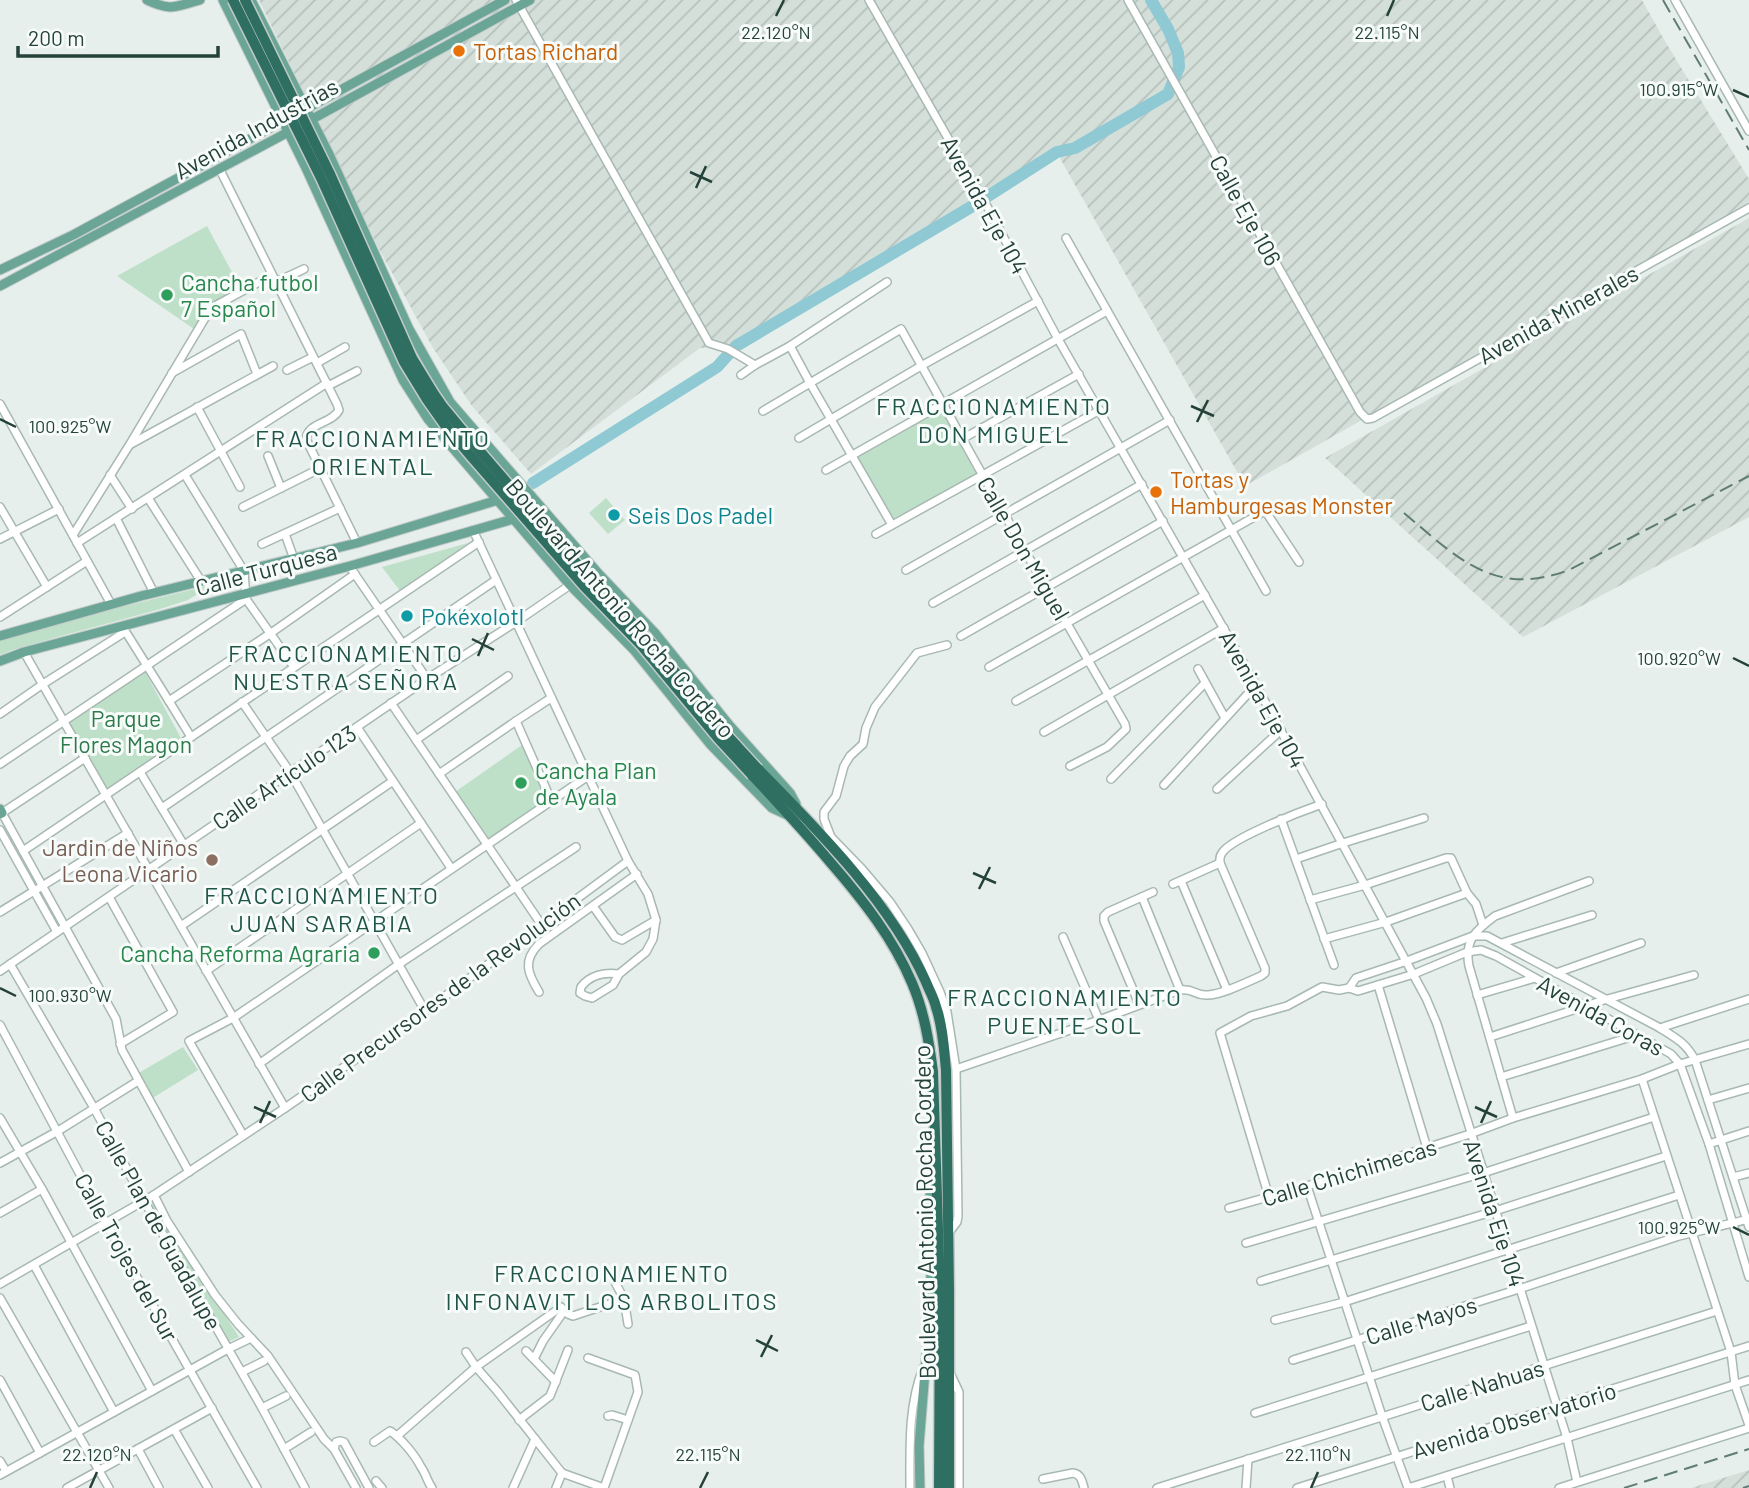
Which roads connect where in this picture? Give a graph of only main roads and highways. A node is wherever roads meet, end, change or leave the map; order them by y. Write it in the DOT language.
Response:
graph roads {
  1 [pos="147,0"];
  2 [pos="200,0"];
  3 [pos="214,0"];
  4 [pos="223,0"];
  5 [pos="233,0"];
  6 [pos="244,0"];
  7 [pos="251,0"];
  8 [pos="505,0"];
  9 [pos="530,0"];
  10 [pos="518,3"];
  11 [pos="234,22"];
  12 [pos="294,85"];
  13 [pos="332,95"];
  14 [pos="271,99"];
  15 [pos="306,109"];
  16 [pos="331,109"];
  17 [pos="312,120"];
  18 [pos="283,122"];
  19 [pos="262,133"];
  20 [pos="288,133"];
  21 [pos="321,137"];
  22 [pos="272,141"];
  23 [pos="297,149"];
  24 [pos="329,153"];
  25 [pos="305,166"];
  26 [pos="73,235"];
  27 [pos="78,245"];
  28 [pos="5,268"];
  29 [pos="14,279"];
  30 [pos="0,286"];
  31 [pos="499,460"];
  32 [pos="479,478"];
  33 [pos="518,483"];
  34 [pos="498,499"];
  35 [pos="536,503"];
  36 [pos="515,520"];
  37 [pos="556,526"];
  38 [pos="536,545"];
  39 [pos="0,636"];
  40 [pos="0,661"];
  41 [pos="755,772"];
  42 [pos="797,816"];
  43 [pos="935,1171"];
  44 [pos="944,1425"];
  45 [pos="920,1488"];
  46 [pos="939,1488"];
  47 [pos="949,1488"];
  1 -- 2 [label="main road"];
  3 -- 11 [label="main road"];
  4 -- 11 [label="main road, Boulevard Antonio Rocha Cordero"];
  5 -- 41 [label="highway, Boulevard Antonio Rocha Cordero, bridge"];
  6 -- 41 [label="highway, Boulevard Antonio Rocha Cordero, bridge"];
  7 -- 12 [label="main road, Boulevard Antonio Rocha Cordero"];
  8 -- 13 [label="main road, Avenida Industrias"];
  9 -- 10 [label="main road, Avenida Industrias"];
  10 -- 16 [label="main road, Avenida Industrias"];
  11 -- 14 [label="main road, Boulevard Antonio Rocha Cordero"];
  12 -- 13 [label="main road"];
  12 -- 14 [label="main road"];
  12 -- 15 [label="main road, Boulevard Antonio Rocha Cordero"];
  13 -- 15 [label="main road, Avenida Industrias"];
  14 -- 18 [label="main road, Boulevard Antonio Rocha Cordero"];
  14 -- 19 [label="main road"];
  15 -- 17 [label="main road, Boulevard Antonio Rocha Cordero"];
  15 -- 18 [label="main road, Avenida Industrias"];
  16 -- 17 [label="main road, Avenida Industrias"];
  16 -- 21 [label="main road"];
  17 -- 20 [label="main road, Avenida Industrias"];
  17 -- 21 [label="main road, Boulevard Antonio Rocha Cordero"];
  18 -- 19 [label="main road, Avenida Industrias"];
  18 -- 20 [label="main road, Boulevard Antonio Rocha Cordero"];
  19 -- 26 [label="main road, Avenida Industrias"];
  20 -- 22 [label="main road, Avenida Industrias"];
  20 -- 23 [label="main road, Boulevard Antonio Rocha Cordero"];
  21 -- 24 [label="main road, Boulevard Antonio Rocha Cordero"];
  22 -- 23 [label="main road"];
  22 -- 27 [label="main road, Avenida Industrias"];
  23 -- 25 [label="main road, Boulevard Antonio Rocha Cordero"];
  24 -- 25 [label="main road"];
  24 -- 31 [label="main road, Boulevard Antonio Rocha Cordero"];
  25 -- 32 [label="main road, Boulevard Antonio Rocha Cordero"];
  26 -- 27 [label="main road"];
  26 -- 28 [label="main road, Avenida Industrias"];
  27 -- 29 [label="main road, Avenida Industrias"];
  28 -- 29 [label="main road"];
  29 -- 30 [label="main road, Avenida Industrias"];
  31 -- 32 [label="main road"];
  31 -- 33 [label="main road, Boulevard Antonio Rocha Cordero"];
  32 -- 34 [label="main road, Boulevard Antonio Rocha Cordero"];
  33 -- 34 [label="main road, Calle Turquesa"];
  33 -- 35 [label="main road, Boulevard Antonio Rocha Cordero"];
  34 -- 36 [label="main road, Boulevard Antonio Rocha Cordero"];
  34 -- 39 [label="main road, Calle Turquesa"];
  35 -- 36 [label="main road, Calle Turquesa"];
  35 -- 37 [label="main road, Boulevard Antonio Rocha Cordero"];
  36 -- 38 [label="main road, Boulevard Antonio Rocha Cordero"];
  36 -- 40 [label="main road, Calle Turquesa"];
  37 -- 38 [label="main road"];
  37 -- 42 [label="main road, Boulevard Antonio Rocha Cordero"];
  38 -- 42 [label="main road, Boulevard Antonio Rocha Cordero"];
  41 -- 42 [label="highway, Boulevard Antonio Rocha Cordero"];
  42 -- 43 [label="highway, Boulevard Antonio Rocha Cordero"];
  42 -- 44 [label="highway, Boulevard Antonio Rocha Cordero"];
  43 -- 44 [label="highway, Boulevard Antonio Rocha Cordero"];
  43 -- 45 [label="main road"];
  44 -- 46 [label="highway, Boulevard Antonio Rocha Cordero"];
  44 -- 47 [label="highway, Boulevard Antonio Rocha Cordero"];
}
